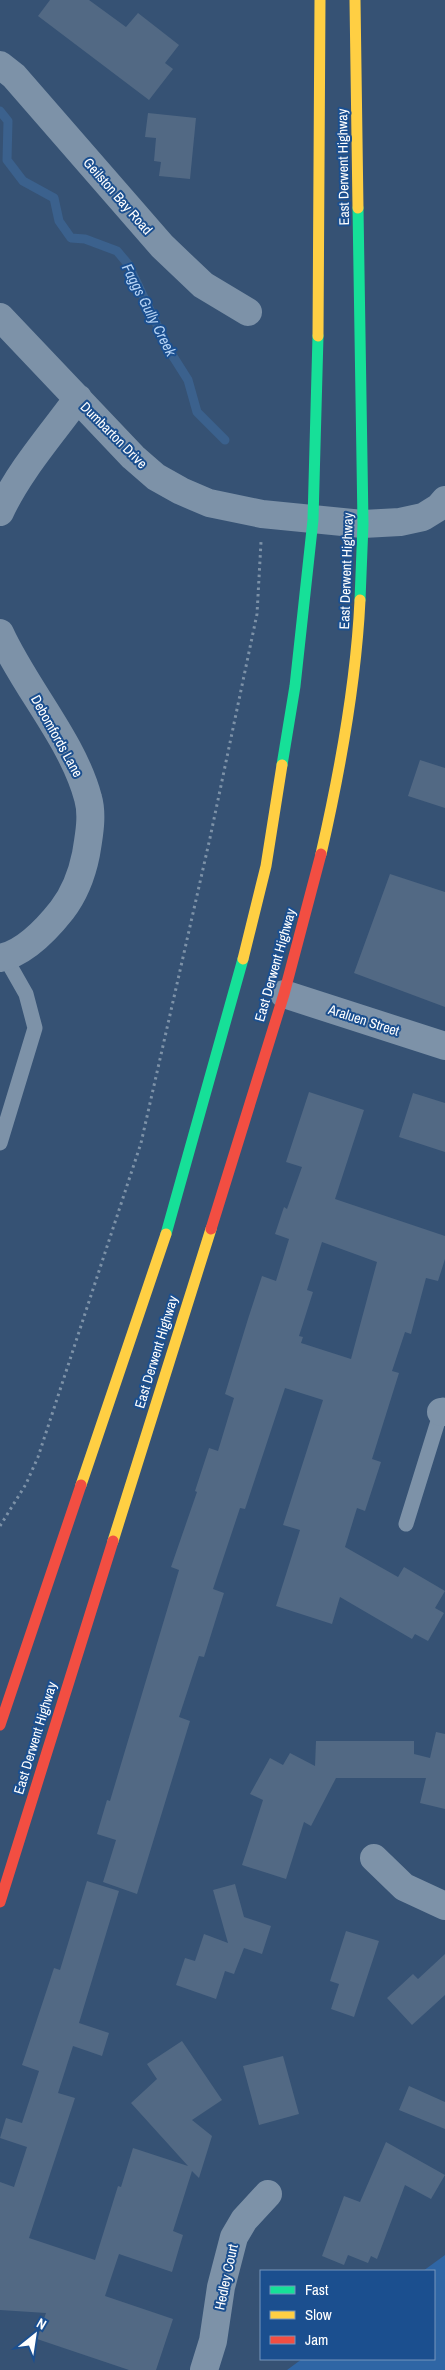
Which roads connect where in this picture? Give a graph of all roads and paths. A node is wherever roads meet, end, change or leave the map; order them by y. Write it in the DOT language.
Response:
graph roads {
  1 [pos="320,0"];
  2 [pos="355,0"];
  3 [pos="0,65"];
  4 [pos="248,312"];
  5 [pos="0,317"];
  6 [pos="78,398"];
  7 [pos="445,500"];
  8 [pos="0,512"];
  9 [pos="262,514"];
  10 [pos="313,520"];
  11 [pos="363,524"];
  12 [pos="0,633"];
  13 [pos="2,957"];
  14 [pos="284,994"];
  15 [pos="445,1046"];
  16 [pos="0,1144"];
  17 [pos="444,1407"];
  18 [pos="406,1524"];
  19 [pos="0,1526"];
  20 [pos="0,1725"];
  21 [pos="374,1858"];
  22 [pos="0,1902"];
  23 [pos="445,1906"];
  24 [pos="268,2194"];
  25 [pos="204,2370"];
  1 -- 10 [label="main road, East Derwent Highway"];
  2 -- 11 [label="main road, East Derwent Highway"];
  3 -- 4 [label="street, Geilston Bay Road"];
  5 -- 6 [label="street, Dumbarton Drive"];
  6 -- 8 [label="street"];
  6 -- 9 [label="street, Dumbarton Drive"];
  7 -- 11 [label="street, Dumbarton Drive"];
  9 -- 10 [label="street, Dumbarton Drive"];
  9 -- 19 [label="path"];
  10 -- 11 [label="street, Dumbarton Drive"];
  10 -- 20 [label="main road, East Derwent Highway"];
  11 -- 14 [label="main road, East Derwent Highway"];
  12 -- 13 [label="street, Debomfords Lane"];
  13 -- 16 [label="lane"];
  14 -- 15 [label="street, Araluen Street"];
  14 -- 22 [label="main road, East Derwent Highway"];
  17 -- 18 [label="lane"];
  21 -- 23 [label="street"];
  24 -- 25 [label="street, Hedley Court"];
}
